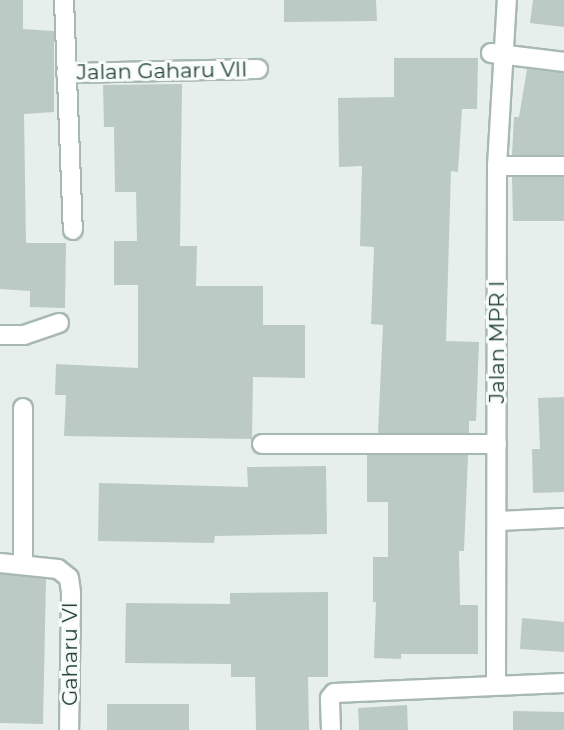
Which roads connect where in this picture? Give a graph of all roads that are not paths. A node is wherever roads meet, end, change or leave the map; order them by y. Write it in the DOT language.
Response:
graph roads {
  1 [pos="64,0"];
  2 [pos="507,0"];
  3 [pos="496,52"];
  4 [pos="564,62"];
  5 [pos="258,69"];
  6 [pos="66,73"];
  7 [pos="497,166"];
  8 [pos="564,166"];
  9 [pos="73,230"];
  10 [pos="59,323"];
  11 [pos="0,335"];
  12 [pos="23,408"];
  13 [pos="262,444"];
  14 [pos="497,444"];
  15 [pos="564,518"];
  16 [pos="497,521"];
  17 [pos="0,562"];
  18 [pos="23,564"];
  19 [pos="564,683"];
  20 [pos="496,685"];
  21 [pos="69,730"];
  22 [pos="331,730"];
  1 -- 6 [label="street, Jalan Gaharu VII"];
  2 -- 3 [label="street, Jalan MPR I"];
  3 -- 4 [label="street"];
  3 -- 7 [label="street, Jalan MPR I"];
  5 -- 6 [label="street, Jalan Gaharu VII"];
  6 -- 9 [label="street, Jalan Gaharu VII"];
  7 -- 8 [label="street"];
  7 -- 14 [label="street, Jalan MPR I"];
  10 -- 11 [label="street"];
  12 -- 18 [label="street"];
  13 -- 14 [label="street"];
  14 -- 16 [label="street, Jalan MPR I"];
  15 -- 16 [label="street"];
  16 -- 20 [label="street, Jalan MPR I"];
  17 -- 18 [label="street, Gaharu VI"];
  18 -- 21 [label="street, Gaharu VI"];
  19 -- 20 [label="street"];
  20 -- 22 [label="street"];
}
